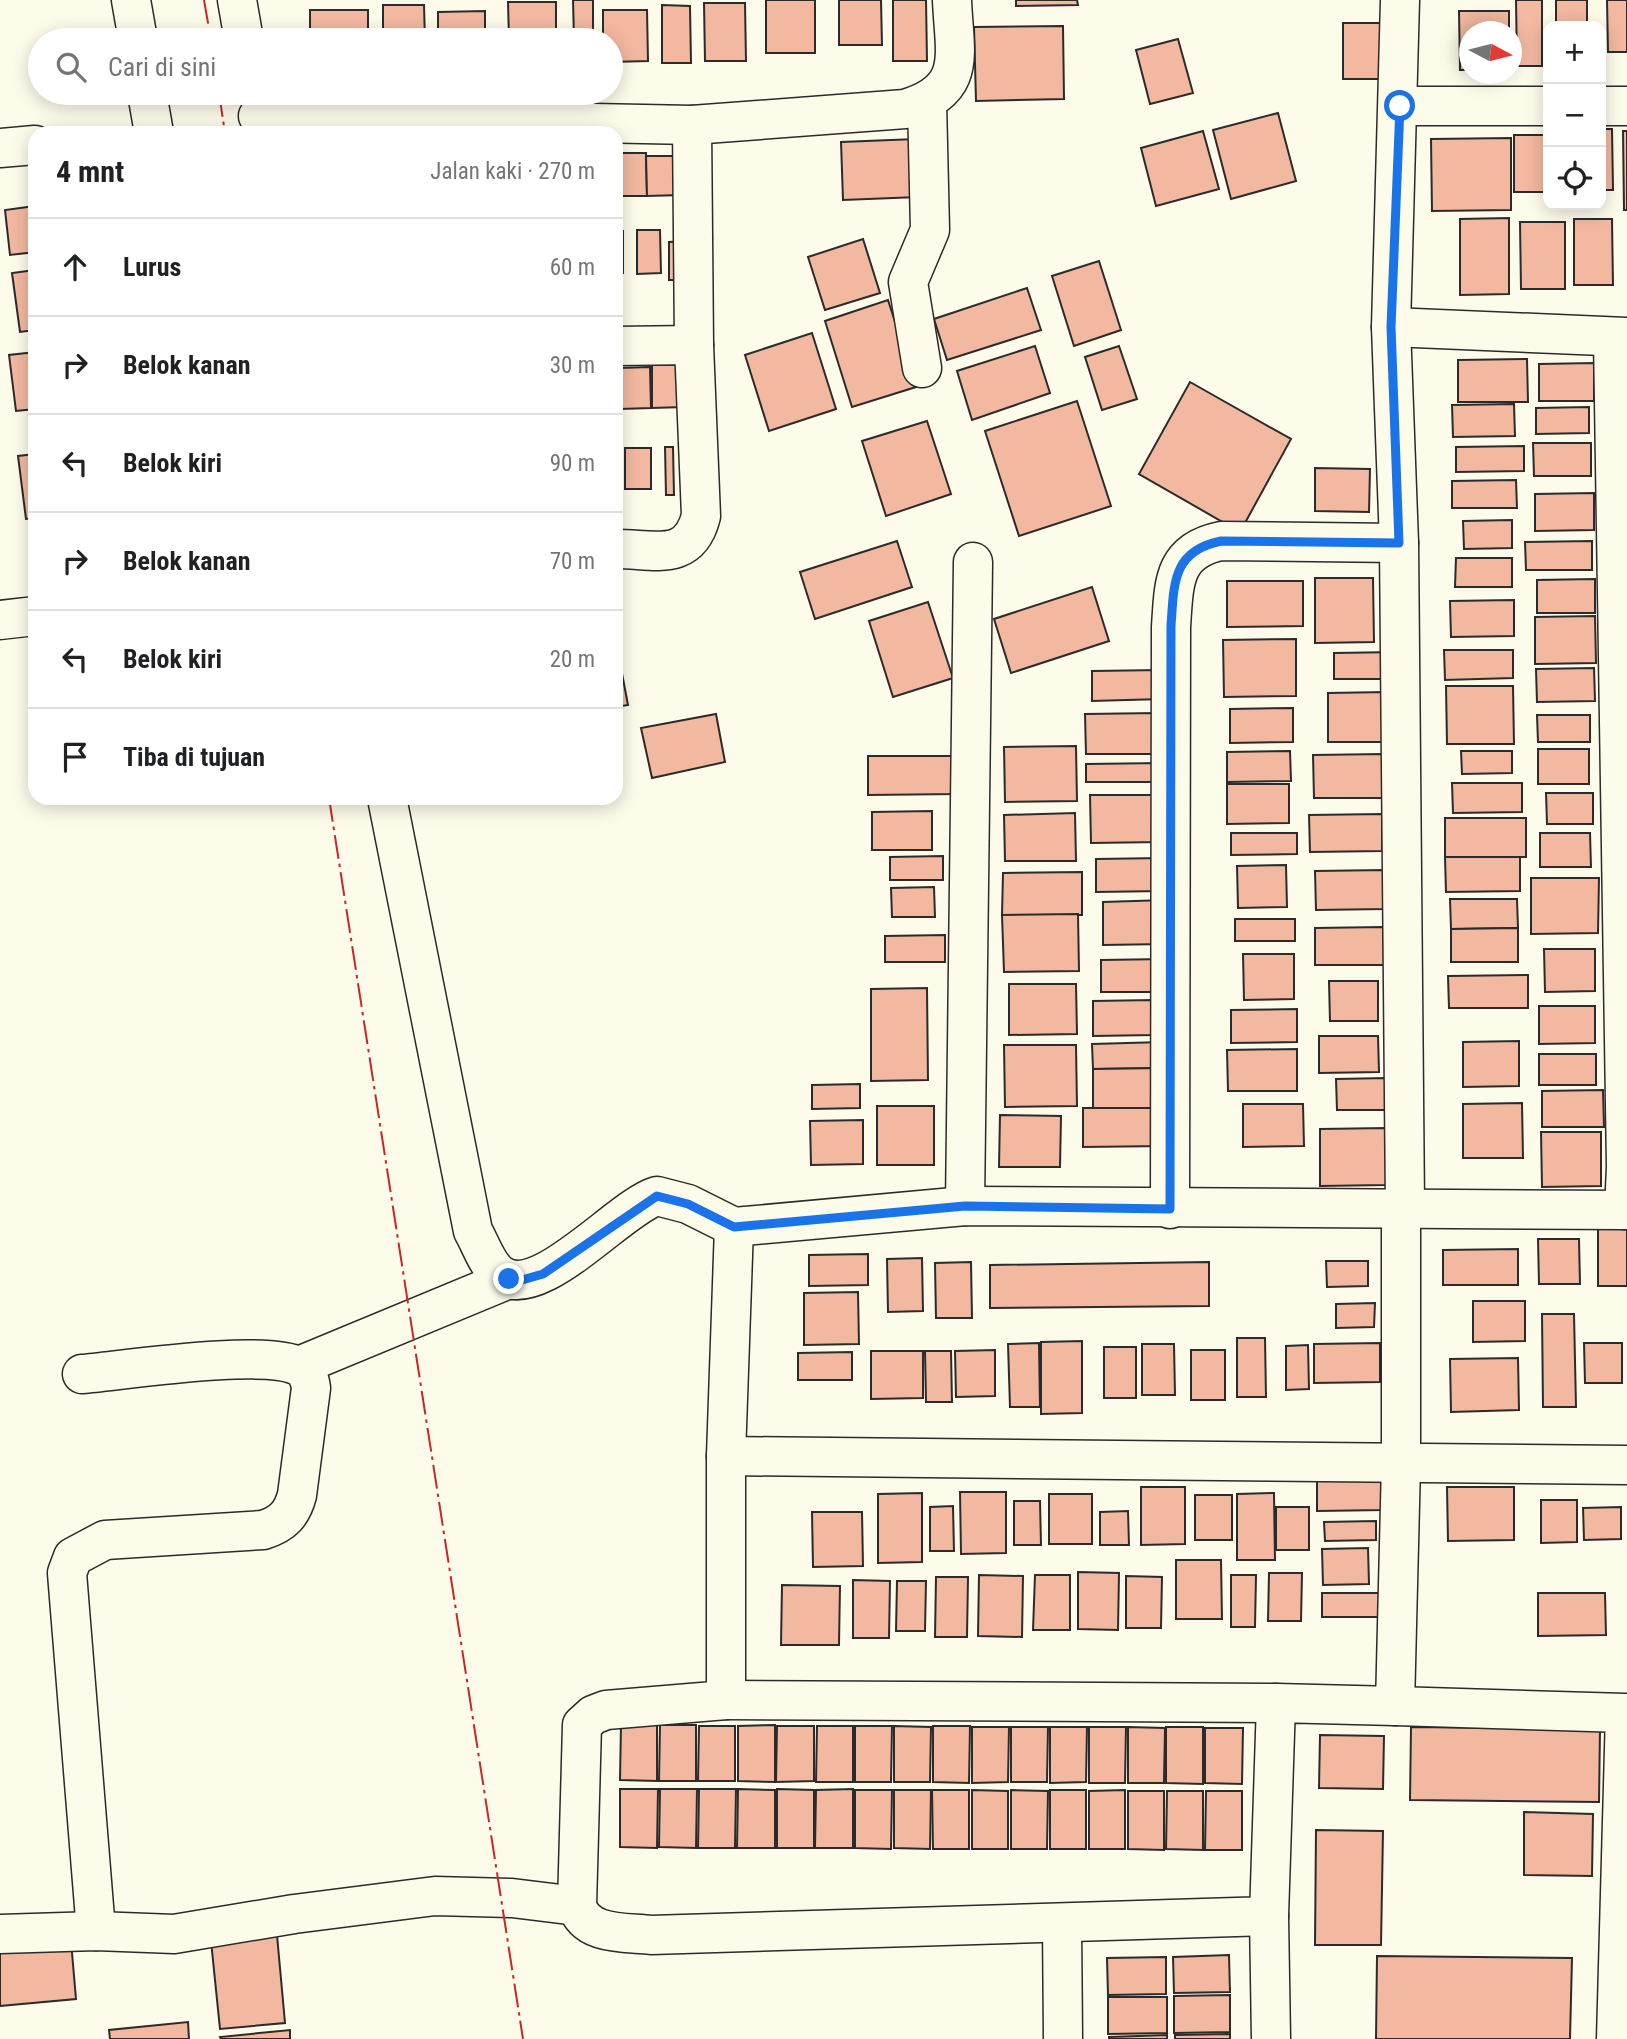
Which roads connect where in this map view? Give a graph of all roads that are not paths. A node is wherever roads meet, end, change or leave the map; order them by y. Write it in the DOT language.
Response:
graph roads {
  1 [pos="131,0"];
  2 [pos="237,0"];
  3 [pos="952,0"];
  4 [pos="1400,0"];
  5 [pos="136,28"];
  6 [pos="242,28"];
  7 [pos="927,102"];
  8 [pos="148,105"];
  9 [pos="1400,106"];
  10 [pos="1543,106"];
  11 [pos="1606,106"];
  12 [pos="1627,106"];
  13 [pos="257,114"];
  14 [pos="692,125"];
  15 [pos="150,126"];
  16 [pos="28,146"];
  17 [pos="0,148"];
  18 [pos="1391,327"];
  19 [pos="1620,337"];
  20 [pos="694,345"];
  21 [pos="623,346"];
  22 [pos="922,368"];
  23 [pos="1399,543"];
  24 [pos="623,549"];
  25 [pos="973,562"];
  26 [pos="28,617"];
  27 [pos="0,620"];
  28 [pos="388,805"];
  29 [pos="965,1206"];
  30 [pos="1405,1207"];
  31 [pos="1170,1209"];
  32 [pos="1626,1210"];
  33 [pos="734,1227"];
  34 [pos="509,1279"];
  35 [pos="299,1366"];
  36 [pos="82,1374"];
  37 [pos="726,1456"];
  38 [pos="1401,1464"];
  39 [pos="1627,1465"];
  40 [pos="726,1700"];
  41 [pos="1276,1703"];
  42 [pos="1395,1706"];
  43 [pos="1626,1713"];
  44 [pos="577,1906"];
  45 [pos="1269,1916"];
  46 [pos="1623,1921"];
  47 [pos="1062,1924"];
  48 [pos="96,1931"];
  49 [pos="0,1934"];
  50 [pos="1063,2039"];
  51 [pos="1271,2039"];
  52 [pos="1616,2039"];
  1 -- 5 [label="street"];
  2 -- 6 [label="street"];
  3 -- 7 [label="street"];
  4 -- 9 [label="street"];
  7 -- 14 [label="street"];
  7 -- 22 [label="street"];
  8 -- 15 [label="street"];
  9 -- 10 [label="street"];
  9 -- 18 [label="street"];
  11 -- 12 [label="street"];
  13 -- 14 [label="street"];
  14 -- 20 [label="street"];
  16 -- 17 [label="street"];
  18 -- 19 [label="street"];
  18 -- 23 [label="street"];
  19 -- 32 [label="street"];
  20 -- 21 [label="street"];
  20 -- 24 [label="street"];
  23 -- 30 [label="street"];
  23 -- 31 [label="street"];
  25 -- 29 [label="street"];
  26 -- 27 [label="street"];
  28 -- 34 [label="street"];
  29 -- 31 [label="street"];
  29 -- 33 [label="street"];
  30 -- 31 [label="street"];
  30 -- 32 [label="street"];
  30 -- 38 [label="street"];
  33 -- 34 [label="street"];
  33 -- 37 [label="street"];
  34 -- 35 [label="street"];
  35 -- 36 [label="street"];
  35 -- 48 [label="street"];
  37 -- 38 [label="street"];
  37 -- 40 [label="street"];
  38 -- 39 [label="street"];
  38 -- 42 [label="street"];
  40 -- 41 [label="street"];
  40 -- 44 [label="street"];
  41 -- 42 [label="street"];
  41 -- 45 [label="street"];
  42 -- 43 [label="street"];
  43 -- 46 [label="street"];
  44 -- 47 [label="street"];
  44 -- 48 [label="street"];
  45 -- 47 [label="street"];
  45 -- 51 [label="street"];
  46 -- 52 [label="street"];
  47 -- 50 [label="street"];
  48 -- 49 [label="street"];
}
